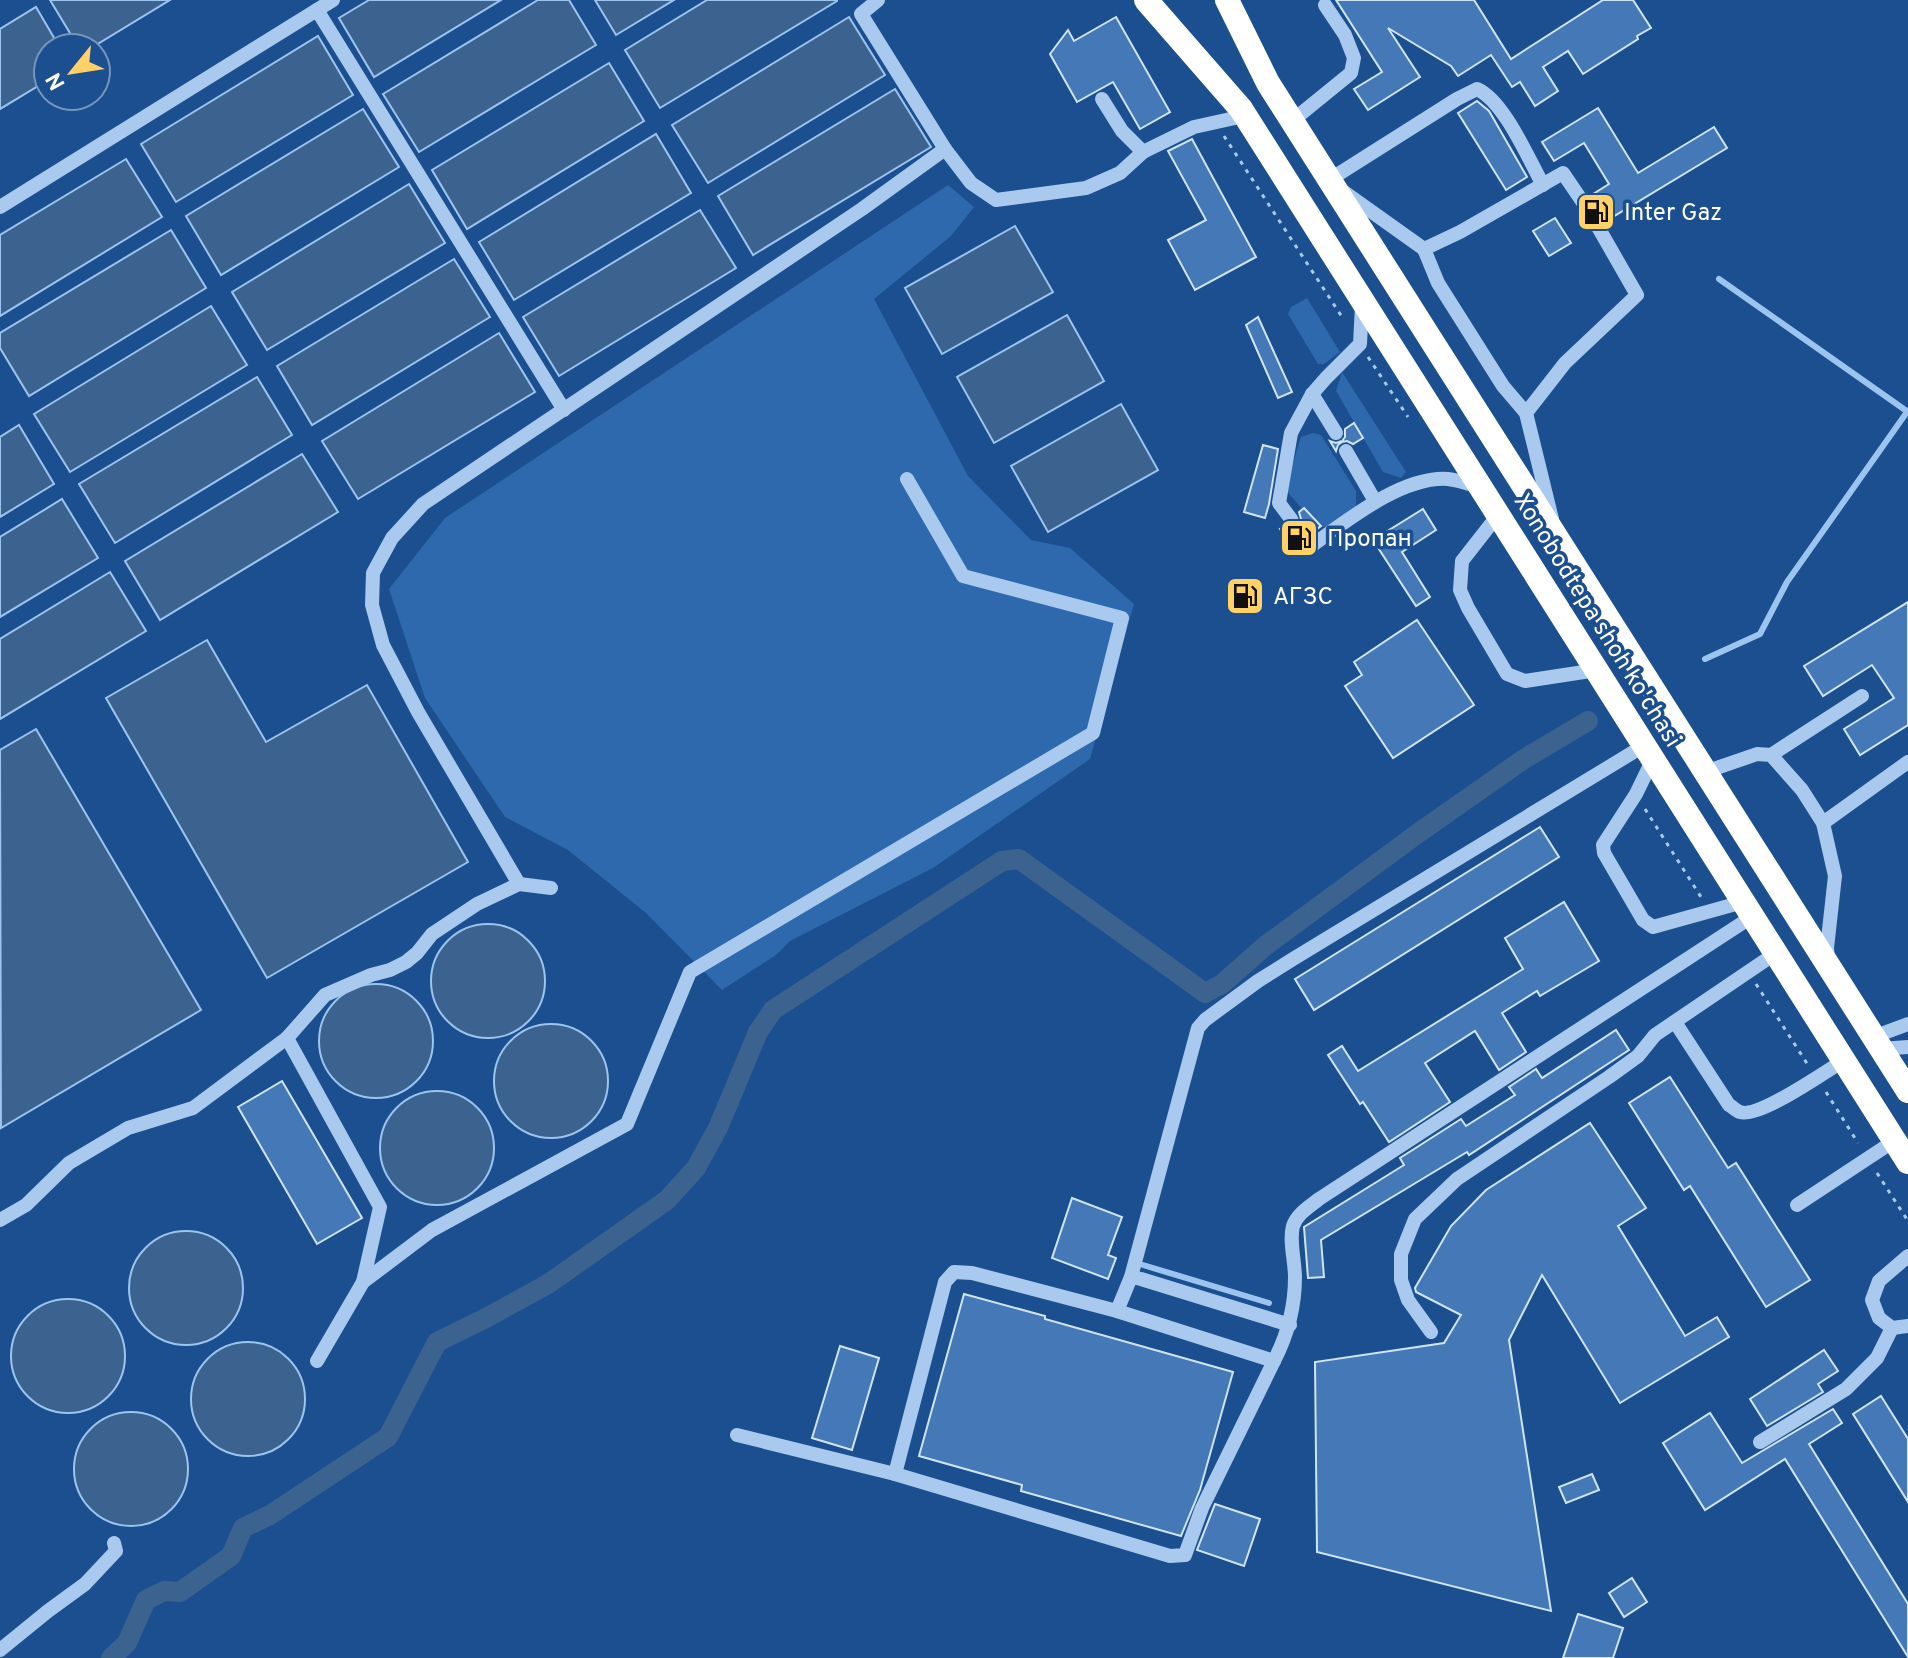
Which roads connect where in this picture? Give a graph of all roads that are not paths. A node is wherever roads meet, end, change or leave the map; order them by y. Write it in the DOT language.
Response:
graph roads {
  1 [pos="333,0"];
  2 [pos="853,0"];
  3 [pos="878,0"];
  4 [pos="1146,0"];
  5 [pos="1227,0"];
  6 [pos="1325,5"];
  7 [pos="317,10"];
  8 [pos="861,14"];
  9 [pos="1102,99"];
  10 [pos="1242,112"];
  11 [pos="1292,121"];
  12 [pos="945,149"];
  13 [pos="1143,152"];
  14 [pos="1330,181"];
  15 [pos="1543,185"];
  16 [pos="1582,201"];
  17 [pos="0,207"];
  18 [pos="1598,227"];
  19 [pos="1424,249"];
  20 [pos="1362,301"];
  21 [pos="1449,370"];
  22 [pos="1418,389"];
  23 [pos="1312,394"];
  24 [pos="564,410"];
  25 [pos="1526,413"];
  26 [pos="1336,433"];
  27 [pos="1346,451"];
  28 [pos="907,479"];
  29 [pos="1481,487"];
  30 [pos="1375,501"];
  31 [pos="1498,515"];
  32 [pos="1291,519"];
  33 [pos="1308,539"];
  34 [pos="1557,539"];
  35 [pos="1597,670"];
  36 [pos="1862,696"];
  37 [pos="1649,752"];
  38 [pos="1771,755"];
  39 [pos="1908,762"];
  40 [pos="1705,772"];
  41 [pos="1721,798"];
  42 [pos="1693,822"];
  43 [pos="1823,823"];
  44 [pos="519,884"];
  45 [pos="551,888"];
  46 [pos="1748,909"];
  47 [pos="1776,953"];
  48 [pos="1828,965"];
  49 [pos="1675,1022"];
  50 [pos="1908,1024"];
  51 [pos="287,1038"];
  52 [pos="1877,1043"];
  53 [pos="1908,1047"];
  54 [pos="1843,1061"];
  55 [pos="1908,1091"];
  56 [pos="1894,1141"];
  57 [pos="1908,1162"];
  58 [pos="1797,1205"];
  59 [pos="0,1220"];
  60 [pos="1908,1256"];
  61 [pos="1131,1277"];
  62 [pos="363,1282"];
  63 [pos="1117,1311"];
  64 [pos="1290,1325"];
  65 [pos="1908,1326"];
  66 [pos="1892,1328"];
  67 [pos="1431,1332"];
  68 [pos="317,1361"];
  69 [pos="1274,1361"];
  70 [pos="737,1435"];
  71 [pos="1760,1442"];
  72 [pos="895,1474"];
  73 [pos="114,1543"];
  74 [pos="0,1650"];
  1 -- 7 [label="lane"];
  2 -- 8 [label="lane"];
  3 -- 8 [label="lane"];
  4 -- 10 [label="highway, Xonobodtepa shoh ko'chasi"];
  5 -- 11 [label="highway, Xonobodtepa shoh ko'chasi"];
  6 -- 11 [label="lane"];
  7 -- 17 [label="lane"];
  7 -- 24 [label="lane"];
  8 -- 12 [label="lane"];
  9 -- 13 [label="lane"];
  10 -- 13 [label="lane"];
  10 -- 20 [label="highway, Xonobodtepa shoh ko'chasi"];
  11 -- 14 [label="highway, Xonobodtepa shoh ko'chasi"];
  12 -- 13 [label="lane"];
  12 -- 24 [label="lane"];
  14 -- 15 [label="lane"];
  14 -- 19 [label="lane"];
  14 -- 21 [label="highway, Xonobodtepa shoh ko'chasi"];
  15 -- 16 [label="lane"];
  15 -- 19 [label="lane"];
  18 -- 25 [label="lane"];
  19 -- 25 [label="lane"];
  20 -- 22 [label="highway, Xonobodtepa shoh ko'chasi"];
  20 -- 23 [label="lane"];
  21 -- 22 [label="highway"];
  21 -- 34 [label="highway, Xonobodtepa shoh ko'chasi"];
  22 -- 29 [label="highway, Xonobodtepa shoh ko'chasi"];
  23 -- 26 [label="lane"];
  23 -- 32 [label="lane"];
  24 -- 44 [label="lane"];
  25 -- 34 [label="lane"];
  27 -- 30 [label="lane"];
  28 -- 62 [label="lane"];
  29 -- 30 [label="lane"];
  29 -- 31 [label="highway, Xonobodtepa shoh ko'chasi"];
  30 -- 33 [label="lane"];
  31 -- 35 [label="highway, Xonobodtepa shoh ko'chasi"];
  31 -- 35 [label="lane"];
  34 -- 40 [label="highway, Xonobodtepa shoh ko'chasi"];
  35 -- 37 [label="highway, Xonobodtepa shoh ko'chasi"];
  36 -- 38 [label="lane"];
  37 -- 42 [label="highway, Xonobodtepa shoh ko'chasi"];
  37 -- 46 [label="lane"];
  37 -- 61 [label="lane"];
  38 -- 40 [label="lane"];
  38 -- 43 [label="lane"];
  39 -- 43 [label="lane"];
  40 -- 41 [label="highway, Xonobodtepa shoh ko'chasi"];
  41 -- 42 [label="highway"];
  41 -- 48 [label="highway, Xonobodtepa shoh ko'chasi"];
  42 -- 46 [label="highway, Xonobodtepa shoh ko'chasi"];
  43 -- 48 [label="lane"];
  44 -- 45 [label="lane"];
  44 -- 51 [label="lane"];
  46 -- 47 [label="highway, Xonobodtepa shoh ko'chasi"];
  46 -- 64 [label="lane"];
  47 -- 49 [label="lane"];
  47 -- 54 [label="highway, Xonobodtepa shoh ko'chasi"];
  48 -- 52 [label="highway, Xonobodtepa shoh ko'chasi"];
  49 -- 54 [label="lane"];
  49 -- 67 [label="lane"];
  50 -- 52 [label="lane"];
  51 -- 59 [label="lane"];
  51 -- 62 [label="lane"];
  52 -- 53 [label="lane"];
  52 -- 55 [label="highway, Xonobodtepa shoh ko'chasi"];
  54 -- 56 [label="highway, Xonobodtepa shoh ko'chasi"];
  56 -- 57 [label="highway, Xonobodtepa shoh ko'chasi"];
  56 -- 58 [label="lane"];
  60 -- 66 [label="lane"];
  61 -- 63 [label="lane"];
  61 -- 64 [label="lane"];
  62 -- 68 [label="lane"];
  63 -- 69 [label="lane"];
  63 -- 72 [label="lane"];
  64 -- 69 [label="lane"];
  65 -- 66 [label="lane"];
  66 -- 71 [label="lane"];
  69 -- 72 [label="lane"];
  70 -- 72 [label="lane"];
  73 -- 74 [label="lane"];
}
